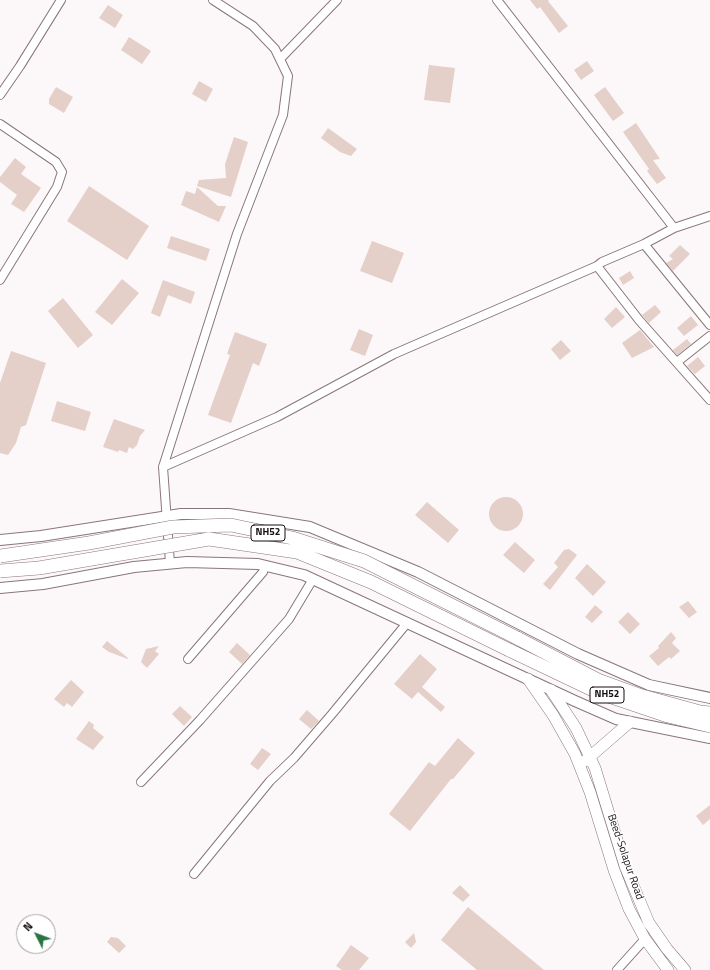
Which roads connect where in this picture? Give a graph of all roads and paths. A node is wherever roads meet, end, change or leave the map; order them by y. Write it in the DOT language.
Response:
graph roads {
  1 [pos="62,0"];
  2 [pos="213,0"];
  3 [pos="337,0"];
  4 [pos="497,0"];
  5 [pos="280,59"];
  6 [pos="0,94"];
  7 [pos="0,124"];
  8 [pos="710,216"];
  9 [pos="674,228"];
  10 [pos="644,244"];
  11 [pos="597,266"];
  12 [pos="0,280"];
  13 [pos="710,324"];
  14 [pos="710,336"];
  15 [pos="677,362"];
  16 [pos="710,400"];
  17 [pos="163,467"];
  18 [pos="166,516"];
  19 [pos="0,540"];
  20 [pos="0,556"];
  21 [pos="170,564"];
  22 [pos="267,566"];
  23 [pos="0,571"];
  24 [pos="313,579"];
  25 [pos="0,588"];
  26 [pos="407,623"];
  27 [pos="188,659"];
  28 [pos="528,679"];
  29 [pos="551,690"];
  30 [pos="710,698"];
  31 [pos="710,713"];
  32 [pos="630,722"];
  33 [pos="710,726"];
  34 [pos="710,738"];
  35 [pos="590,757"];
  36 [pos="579,764"];
  37 [pos="141,782"];
  38 [pos="194,874"];
  39 [pos="645,940"];
  40 [pos="617,970"];
  41 [pos="668,970"];
  42 [pos="685,970"];
  1 -- 6 [label="street"];
  2 -- 5 [label="street"];
  3 -- 5 [label="street"];
  4 -- 9 [label="street"];
  5 -- 17 [label="street"];
  7 -- 12 [label="street"];
  8 -- 9 [label="street"];
  9 -- 10 [label="street"];
  10 -- 11 [label="street"];
  10 -- 13 [label="street"];
  11 -- 15 [label="street"];
  11 -- 17 [label="street"];
  14 -- 15 [label="street"];
  15 -- 16 [label="street"];
  17 -- 18 [label="street"];
  18 -- 19 [label="street"];
  18 -- 21 [label="street"];
  18 -- 30 [label="street"];
  20 -- 31 [label="highway, NH52, bridge"];
  21 -- 22 [label="street"];
  21 -- 25 [label="street"];
  22 -- 24 [label="street"];
  22 -- 27 [label="street"];
  23 -- 33 [label="highway, NH52, bridge"];
  24 -- 26 [label="street"];
  24 -- 37 [label="street"];
  26 -- 28 [label="street"];
  26 -- 38 [label="street"];
  28 -- 29 [label="street"];
  28 -- 36 [label="main road, Beed-Solapur Road"];
  29 -- 32 [label="street"];
  29 -- 35 [label="main road, Beed-Solapur Road"];
  32 -- 34 [label="street"];
  32 -- 35 [label="main road"];
  35 -- 36 [label="main road"];
  35 -- 42 [label="main road, Beed-Solapur Road"];
  36 -- 39 [label="main road, Beed-Solapur Road"];
  39 -- 40 [label="street"];
  39 -- 41 [label="main road, Beed-Solapur Road"];
}
